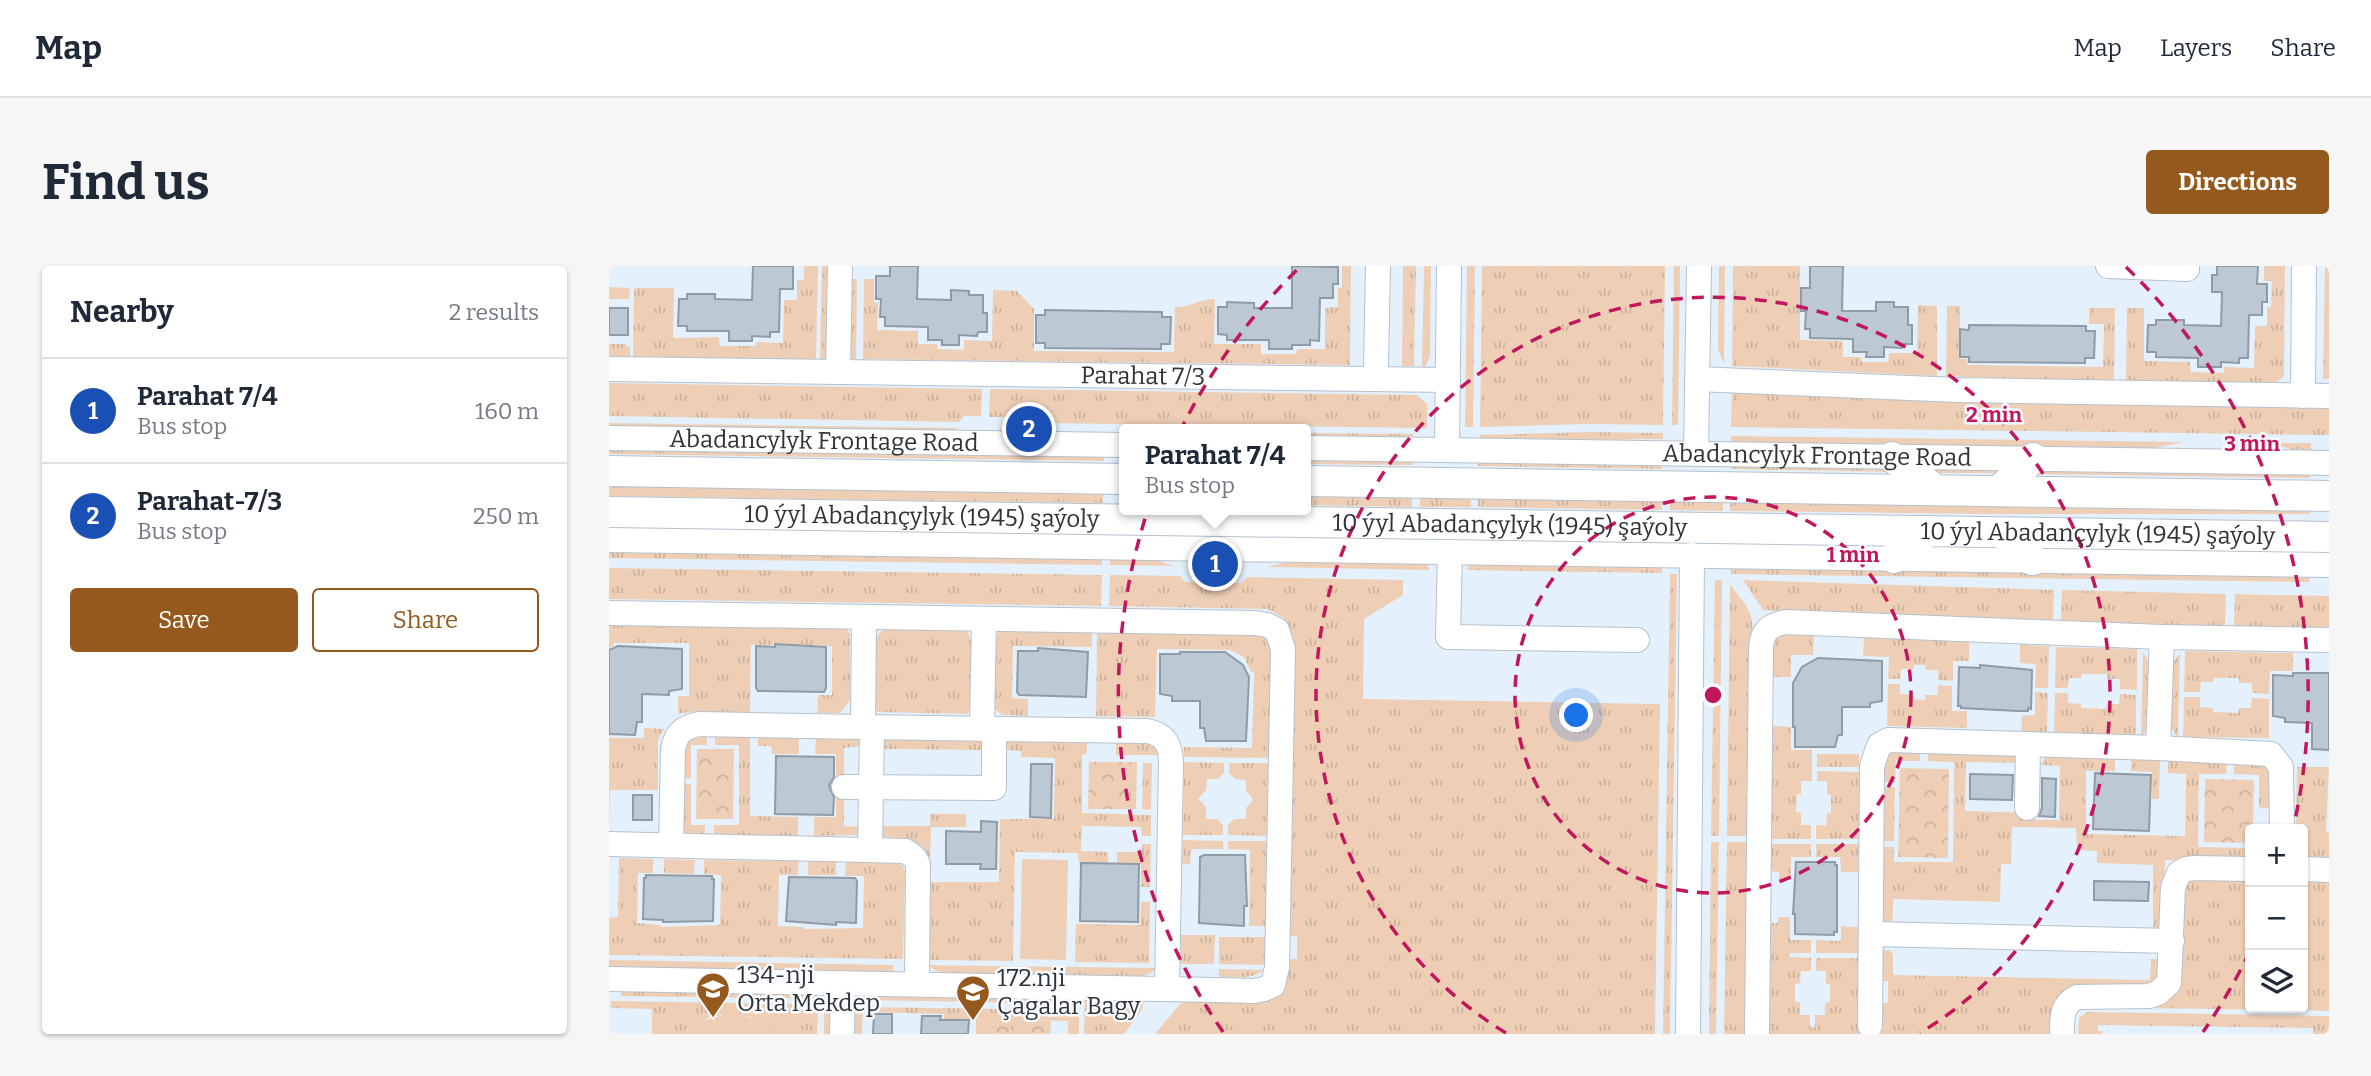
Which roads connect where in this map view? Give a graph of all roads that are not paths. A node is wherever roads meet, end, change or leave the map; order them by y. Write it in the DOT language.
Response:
graph roads {
  1 [pos="840,266"];
  2 [pos="1378,266"];
  3 [pos="1449,266"];
  4 [pos="1699,266"];
  5 [pos="2108,266"];
  6 [pos="2187,266"];
  7 [pos="2304,266"];
  8 [pos="1376,367"];
  9 [pos="609,369"];
  10 [pos="838,372"];
  11 [pos="1697,379"];
  12 [pos="1448,380"];
  13 [pos="2303,396"];
  14 [pos="2329,396"];
  15 [pos="609,438"];
  16 [pos="1119,446"];
  17 [pos="1311,448"];
  18 [pos="1447,450"];
  19 [pos="1696,454"];
  20 [pos="1892,457"];
  21 [pos="2033,458"];
  22 [pos="2329,463"];
  23 [pos="609,471"];
  24 [pos="1119,478"];
  25 [pos="1311,481"];
  26 [pos="1936,490"];
  27 [pos="1999,491"];
  28 [pos="2329,496"];
  29 [pos="609,512"];
  30 [pos="1928,531"];
  31 [pos="2003,533"];
  32 [pos="2329,537"];
  33 [pos="609,540"];
  34 [pos="1450,552"];
  35 [pos="1692,555"];
  36 [pos="1894,558"];
  37 [pos="2033,560"];
  38 [pos="2329,565"];
  39 [pos="609,613"];
  40 [pos="865,617"];
  41 [pos="984,619"];
  42 [pos="2162,637"];
  43 [pos="1637,640"];
  44 [pos="2329,640"];
  45 [pos="867,727"];
  46 [pos="988,729"];
  47 [pos="2028,744"];
  48 [pos="2158,748"];
  49 [pos="844,787"];
  50 [pos="871,788"];
  51 [pos="2027,808"];
  52 [pos="2282,824"];
  53 [pos="609,844"];
  54 [pos="671,845"];
  55 [pos="870,849"];
  56 [pos="2245,869"];
  57 [pos="2308,869"];
  58 [pos="2329,870"];
  59 [pos="1871,934"];
  60 [pos="2172,941"];
  61 [pos="609,979"];
  62 [pos="843,983"];
  63 [pos="917,984"];
  64 [pos="1167,989"];
  65 [pos="1870,1026"];
  66 [pos="842,1034"];
  67 [pos="1688,1034"];
  68 [pos="1757,1034"];
  69 [pos="2062,1034"];
  1 -- 10 [label="street"];
  2 -- 8 [label="street"];
  3 -- 12 [label="street"];
  4 -- 11 [label="street"];
  5 -- 6 [label="street"];
  7 -- 13 [label="street"];
  9 -- 10 [label="street, Parahat 7/3"];
  10 -- 12 [label="street, Parahat 7/3"];
  11 -- 13 [label="street"];
  11 -- 19 [label="street"];
  12 -- 18 [label="street"];
  13 -- 14 [label="street"];
  15 -- 16 [label="street, Abadancylyk Frontage Road"];
  17 -- 18 [label="street, Abadancylyk Frontage Road"];
  18 -- 19 [label="street, Abadancylyk Frontage Road"];
  19 -- 20 [label="street, Abadancylyk Frontage Road"];
  20 -- 21 [label="street, Abadancylyk Frontage Road"];
  20 -- 26 [label="main road"];
  21 -- 22 [label="street, Abadancylyk Frontage Road"];
  21 -- 27 [label="main road"];
  23 -- 24 [label="main road, 10 ýyl Abadançylyk (1945) şaýoly"];
  25 -- 26 [label="main road, 10 ýyl Abadançylyk (1945) şaýoly"];
  26 -- 27 [label="main road, 10 ýyl Abadançylyk (1945) şaýoly"];
  27 -- 28 [label="main road, 10 ýyl Abadançylyk (1945) şaýoly"];
  29 -- 30 [label="main road, 10 ýyl Abadançylyk (1945) şaýoly"];
  30 -- 31 [label="main road, 10 ýyl Abadançylyk (1945) şaýoly"];
  30 -- 36 [label="main road"];
  31 -- 32 [label="main road, 10 ýyl Abadançylyk (1945) şaýoly"];
  31 -- 37 [label="main road"];
  33 -- 34 [label="street"];
  34 -- 35 [label="street"];
  34 -- 43 [label="street"];
  35 -- 36 [label="street"];
  35 -- 67 [label="street"];
  36 -- 37 [label="street"];
  37 -- 38 [label="street"];
  39 -- 40 [label="street"];
  40 -- 41 [label="street"];
  40 -- 45 [label="street"];
  41 -- 46 [label="street"];
  41 -- 64 [label="street"];
  42 -- 44 [label="street"];
  42 -- 48 [label="street"];
  42 -- 68 [label="street"];
  45 -- 46 [label="street"];
  45 -- 50 [label="street"];
  45 -- 54 [label="street"];
  46 -- 50 [label="street"];
  46 -- 64 [label="street"];
  47 -- 48 [label="street"];
  47 -- 51 [label="street"];
  47 -- 59 [label="street"];
  48 -- 52 [label="street"];
  49 -- 50 [label="street"];
  50 -- 55 [label="street"];
  53 -- 54 [label="street"];
  54 -- 55 [label="street"];
  55 -- 63 [label="street"];
  56 -- 60 [label="street"];
  57 -- 58 [label="street"];
  59 -- 60 [label="street"];
  59 -- 65 [label="street"];
  60 -- 69 [label="street"];
  61 -- 62 [label="street"];
  62 -- 63 [label="street"];
  62 -- 66 [label="street"];
  63 -- 64 [label="street"];
}
